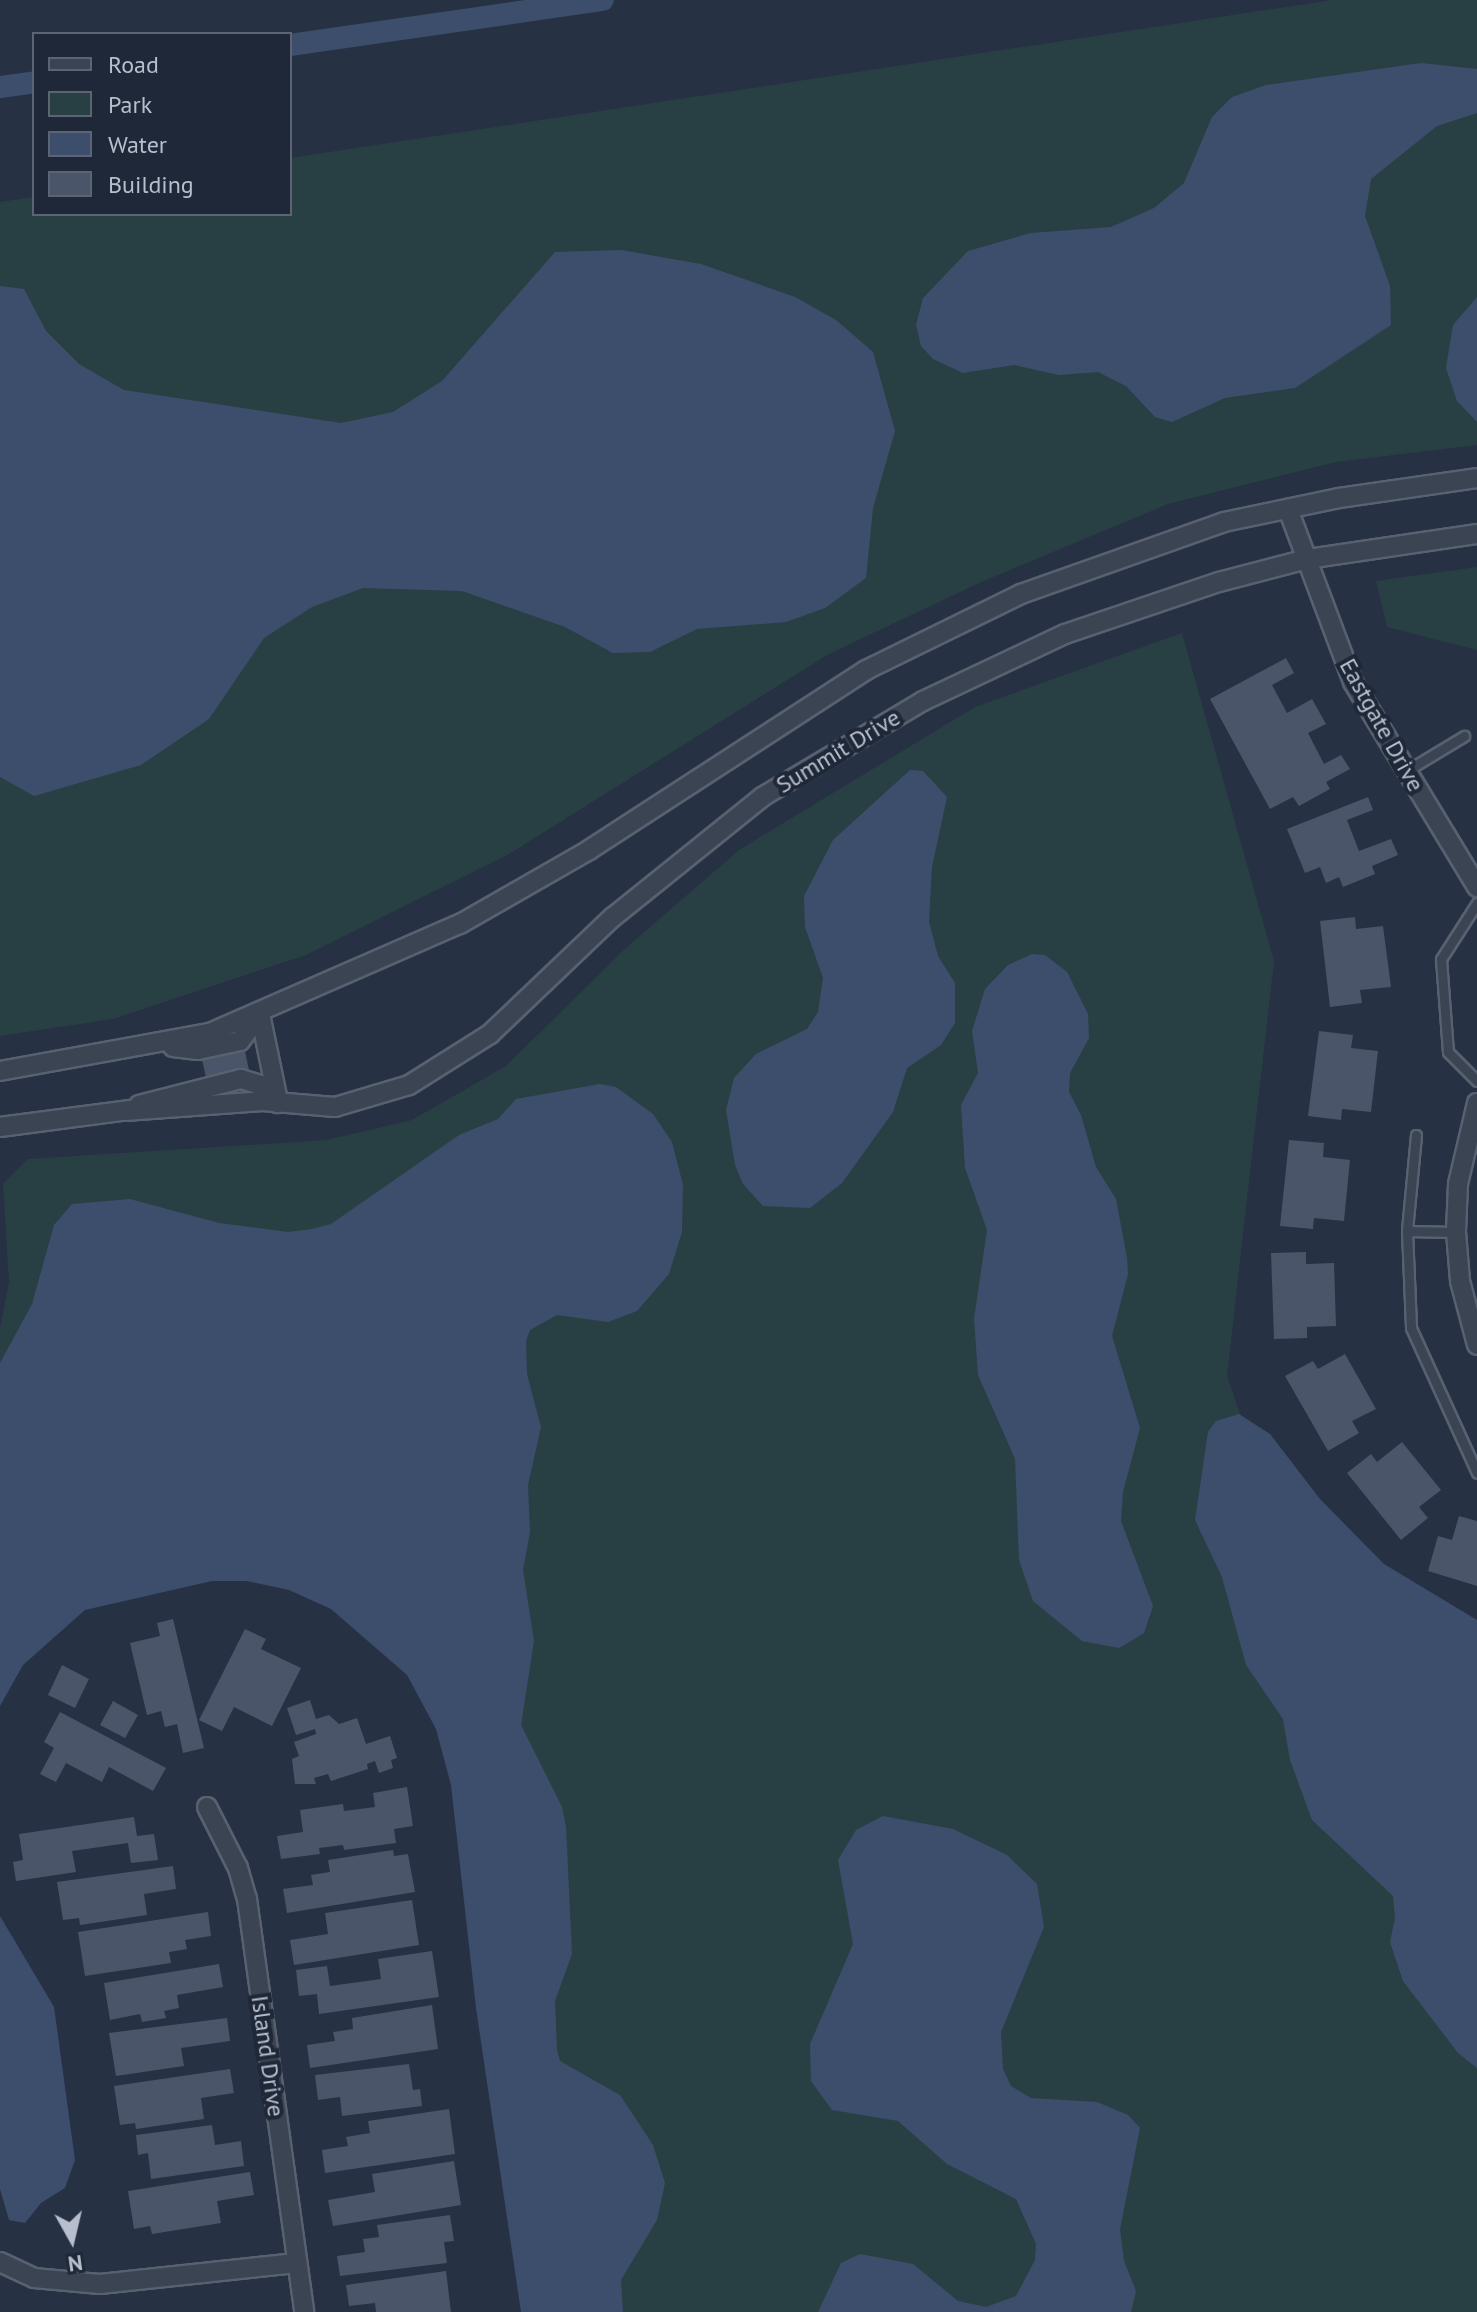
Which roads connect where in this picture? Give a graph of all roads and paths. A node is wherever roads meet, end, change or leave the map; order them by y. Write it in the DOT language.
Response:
graph roads {
  1 [pos="1477,478"];
  2 [pos="1288,509"];
  3 [pos="1477,534"];
  4 [pos="1307,559"];
  5 [pos="1464,736"];
  6 [pos="1406,771"];
  7 [pos="1477,887"];
  8 [pos="1477,903"];
  9 [pos="260,1014"];
  10 [pos="0,1071"];
  11 [pos="1477,1081"];
  12 [pos="278,1103"];
  13 [pos="1477,1103"];
  14 [pos="0,1127"];
  15 [pos="1416,1135"];
  16 [pos="1407,1231"];
  17 [pos="1456,1232"];
  18 [pos="1477,1345"];
  19 [pos="1477,1473"];
  20 [pos="207,1807"];
  21 [pos="0,2262"];
  22 [pos="296,2263"];
  23 [pos="304,2312"];
  1 -- 2 [label="street"];
  2 -- 4 [label="street, Eastgate Drive"];
  2 -- 9 [label="street"];
  3 -- 4 [label="street, Summit Drive"];
  4 -- 6 [label="street, Eastgate Drive"];
  4 -- 12 [label="street, Summit Drive"];
  5 -- 6 [label="lane"];
  6 -- 7 [label="street, Eastgate Drive"];
  8 -- 11 [label="lane"];
  9 -- 10 [label="street"];
  9 -- 12 [label="street"];
  12 -- 14 [label="street, Summit Drive"];
  13 -- 17 [label="street"];
  15 -- 16 [label="lane"];
  16 -- 17 [label="lane"];
  16 -- 19 [label="lane"];
  17 -- 18 [label="street"];
  20 -- 22 [label="street, Island Drive"];
  21 -- 22 [label="street"];
  22 -- 23 [label="street, Island Drive"];
}
